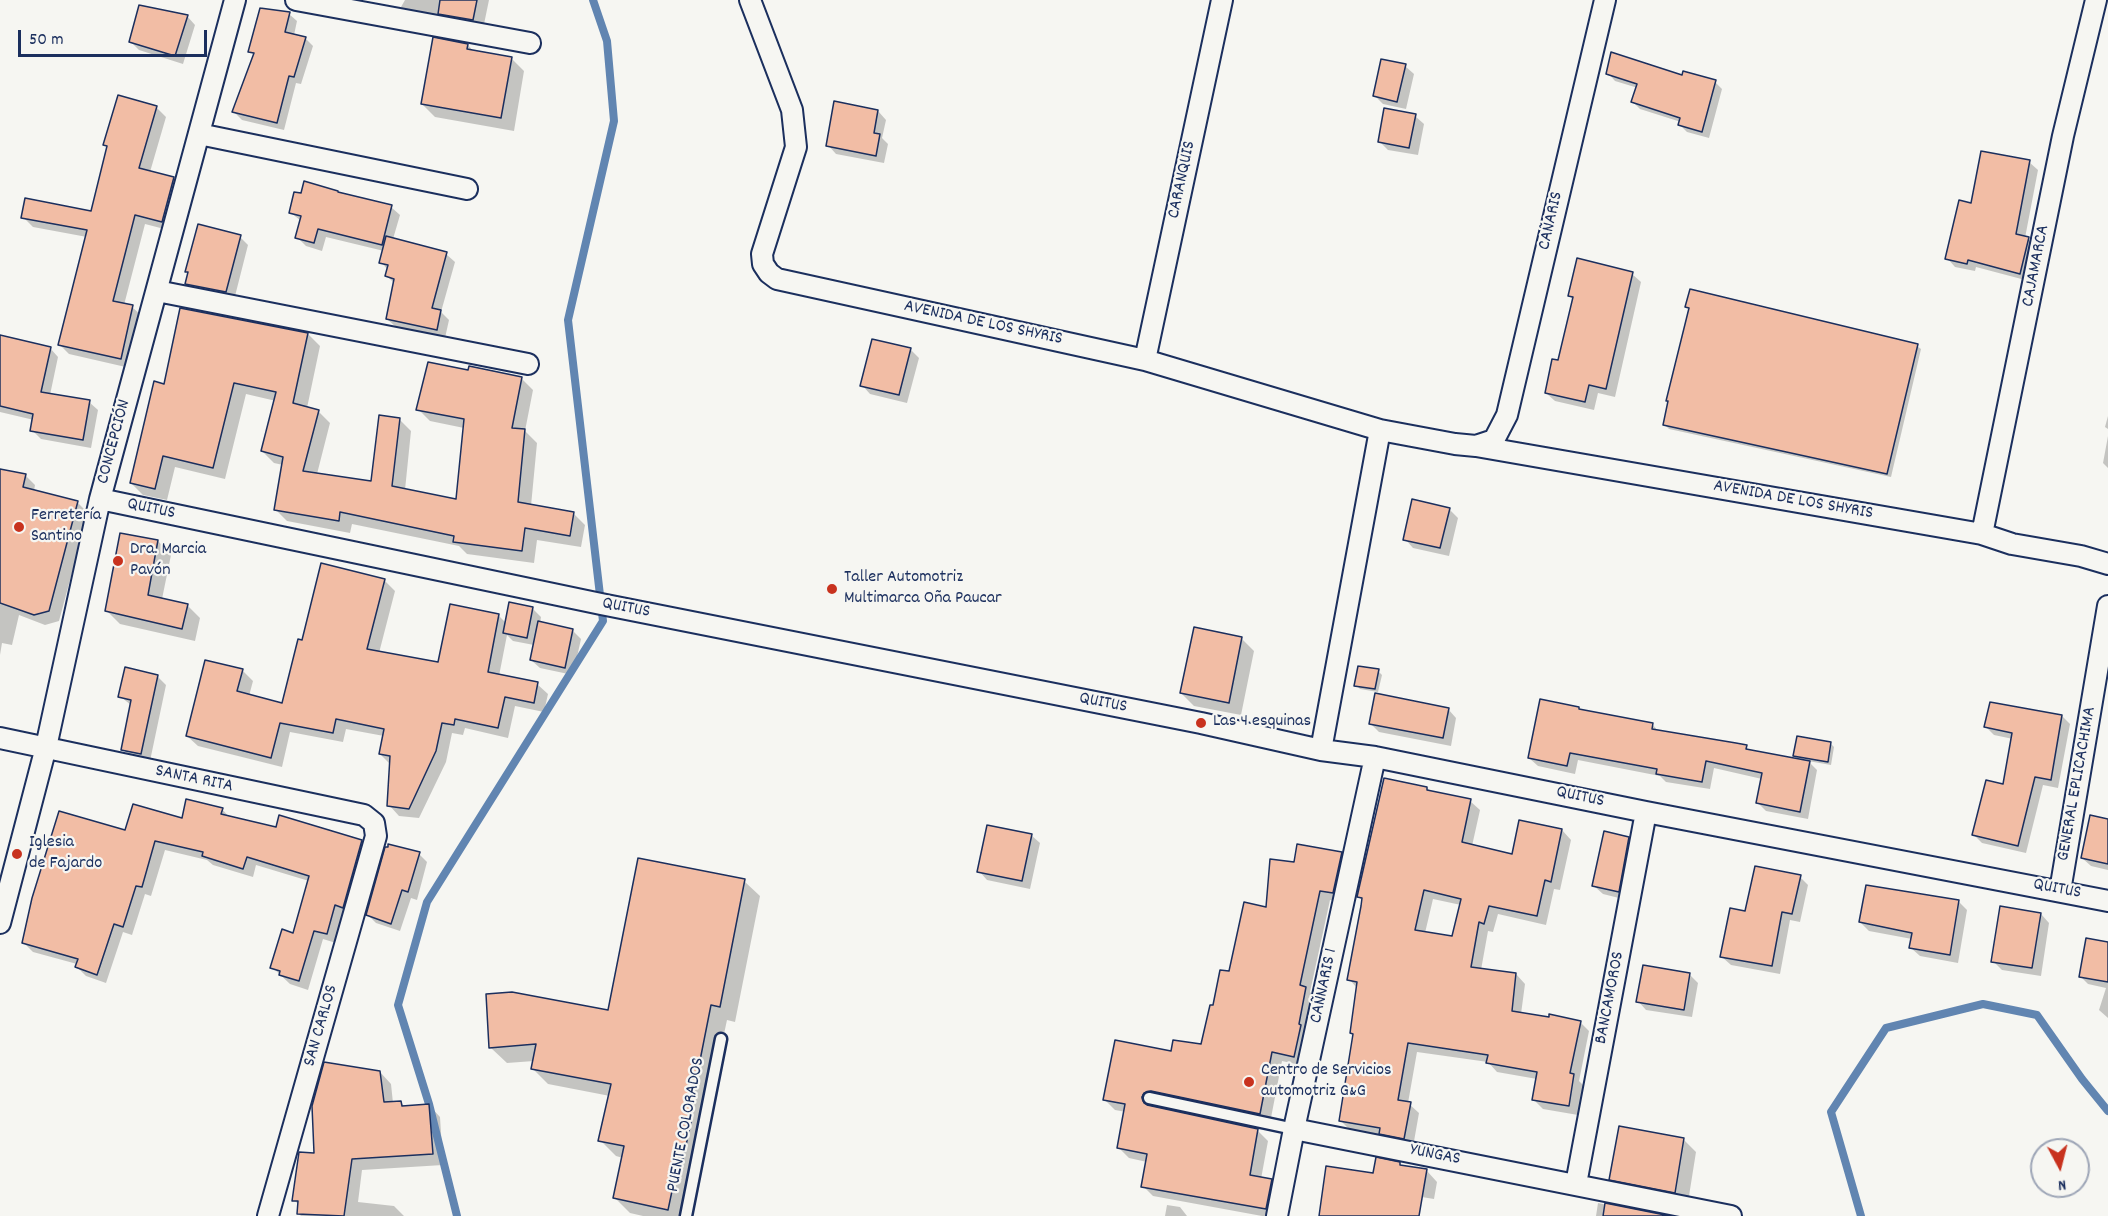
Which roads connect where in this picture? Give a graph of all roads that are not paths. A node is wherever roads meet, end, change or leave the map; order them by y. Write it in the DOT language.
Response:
graph roads {
  1 [pos="235,0"];
  2 [pos="296,0"];
  3 [pos="750,0"];
  4 [pos="1222,0"];
  5 [pos="1605,0"];
  6 [pos="2096,0"];
  7 [pos="530,43"];
  8 [pos="199,134"];
  9 [pos="467,189"];
  10 [pos="157,291"];
  11 [pos="1145,360"];
  12 [pos="528,364"];
  13 [pos="1380,430"];
  14 [pos="1485,443"];
  15 [pos="100,499"];
  16 [pos="1982,534"];
  17 [pos="2108,564"];
  18 [pos="2108,606"];
  19 [pos="0,738"];
  20 [pos="46,747"];
  21 [pos="1321,750"];
  22 [pos="1375,757"];
  23 [pos="1646,812"];
  24 [pos="376,836"];
  25 [pos="2060,891"];
  26 [pos="2108,901"];
  27 [pos="0,923"];
  28 [pos="721,1040"];
  29 [pos="1149,1098"];
  30 [pos="1294,1128"];
  31 [pos="1576,1184"];
  32 [pos="1677,1211"];
  33 [pos="268,1216"];
  34 [pos="686,1216"];
  35 [pos="1277,1216"];
  36 [pos="1731,1216"];
  1 -- 8 [label="street, CONCEPCIÓN"];
  2 -- 7 [label="street"];
  3 -- 11 [label="street, AVENIDA DE LOS SHYRIS"];
  4 -- 11 [label="street, CARANQUIS"];
  5 -- 14 [label="street, CAÑARIS"];
  6 -- 16 [label="street, CAJAMARCA"];
  8 -- 9 [label="street"];
  8 -- 10 [label="street, CONCEPCIÓN"];
  10 -- 12 [label="street"];
  10 -- 15 [label="street, CONCEPCIÓN"];
  11 -- 13 [label="street, AVENIDA DE LOS SHYRIS"];
  13 -- 14 [label="street, AVENIDA DE LOS SHYRIS"];
  13 -- 21 [label="street"];
  14 -- 16 [label="street, AVENIDA DE LOS SHYRIS"];
  15 -- 20 [label="street, CONCEPCIÓN"];
  15 -- 21 [label="street, QUITUS"];
  16 -- 17 [label="street, AVENIDA DE LOS SHYRIS"];
  18 -- 25 [label="street, GENERAL EPLICACHIMA"];
  19 -- 20 [label="street, SANTA RITA"];
  20 -- 24 [label="street, SANTA RITA"];
  20 -- 27 [label="street, CONCEPCIÓN"];
  21 -- 22 [label="street, QUITUS"];
  22 -- 23 [label="street, QUITUS"];
  22 -- 30 [label="street, CAÑNARIS 1"];
  23 -- 25 [label="street, QUITUS"];
  23 -- 31 [label="street, BANCAMOROS"];
  24 -- 33 [label="street, SAN CARLOS"];
  25 -- 26 [label="street, QUITUS"];
  28 -- 34 [label="lane, PUENTE COLORADOS"];
  29 -- 30 [label="lane"];
  30 -- 31 [label="street, YUNGAS"];
  30 -- 35 [label="street, CAÑNARIS 1"];
  31 -- 32 [label="street, YUNGAS"];
  32 -- 36 [label="street, YUNGAS"];
}
